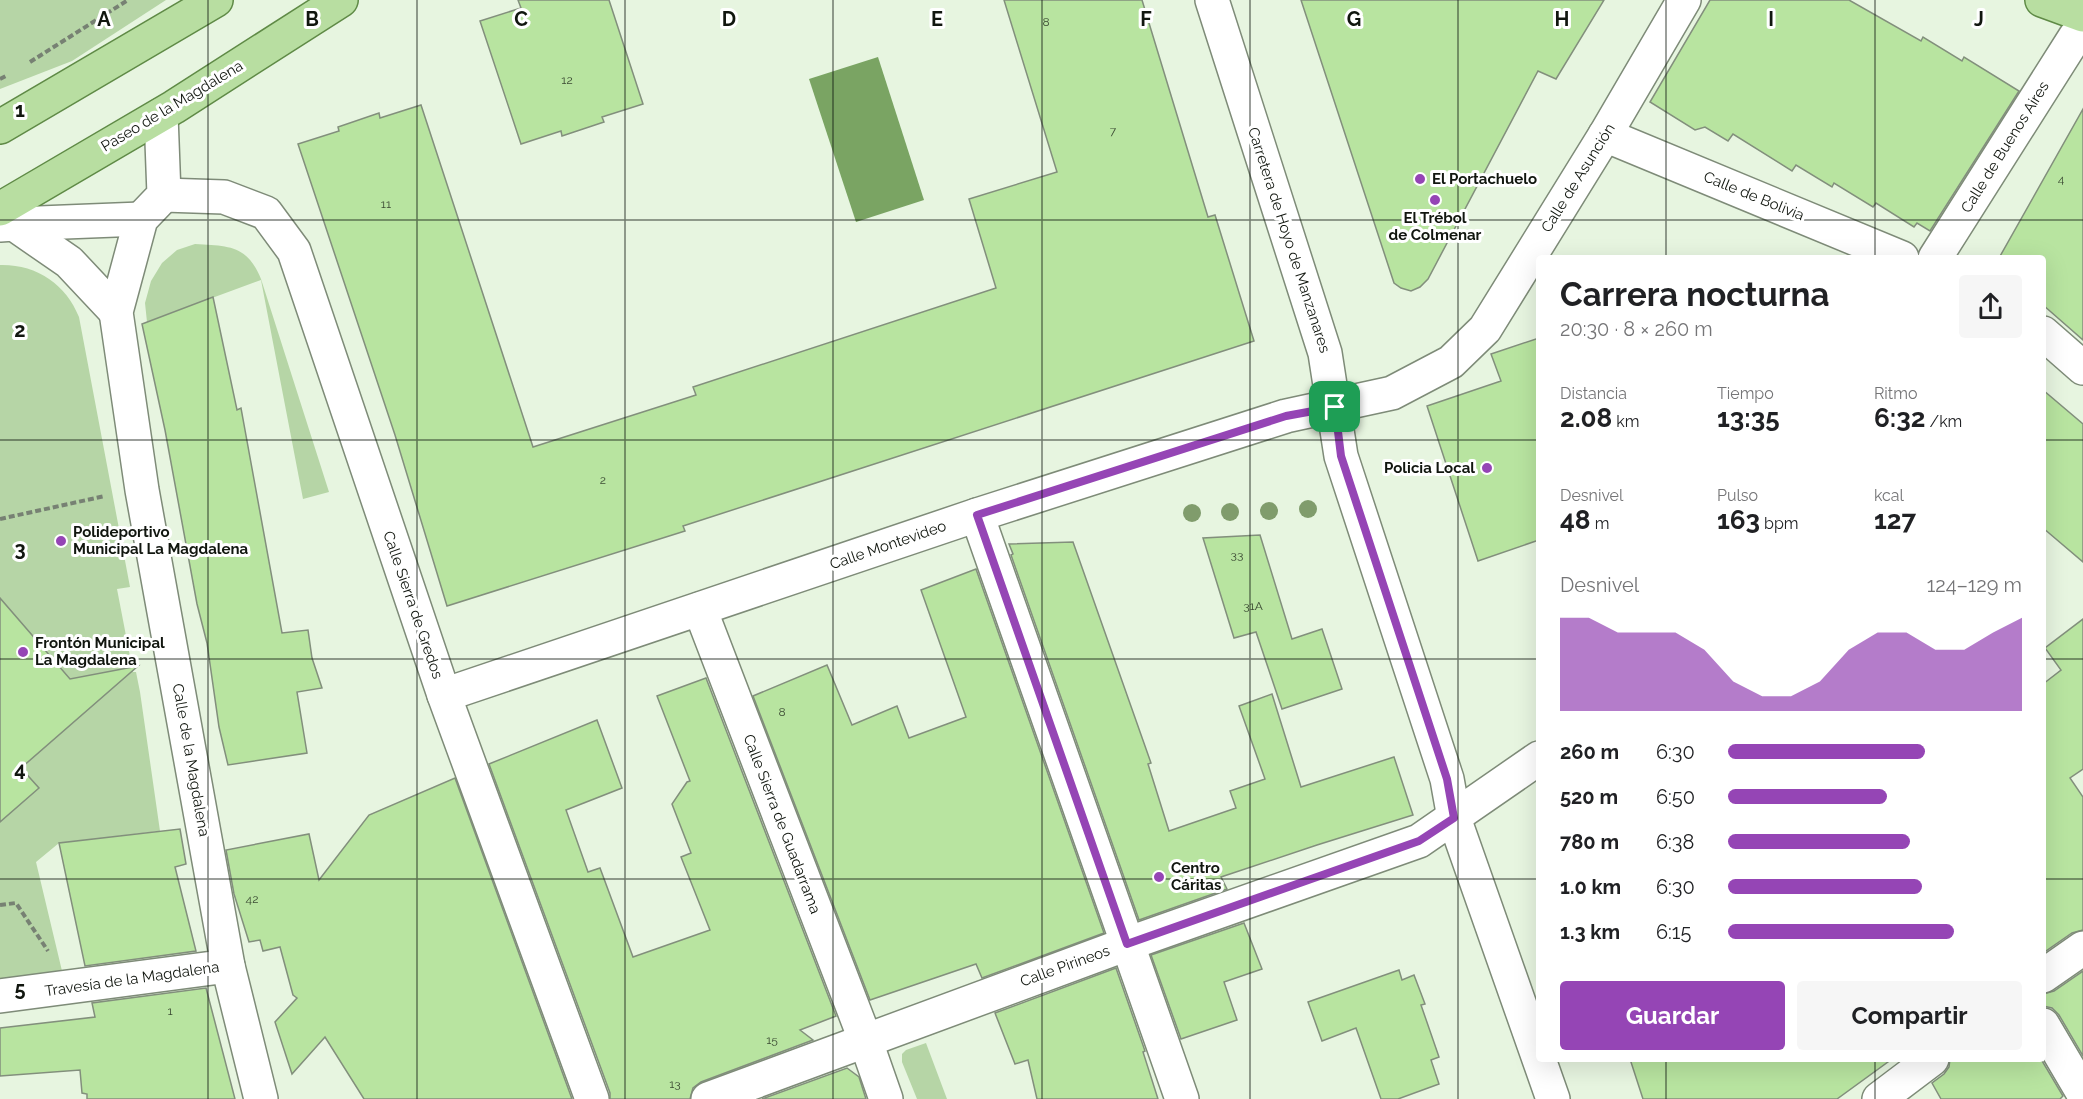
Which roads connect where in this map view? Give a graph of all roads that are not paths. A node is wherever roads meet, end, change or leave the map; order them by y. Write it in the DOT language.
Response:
graph roads {
  1 [pos="216,0"];
  2 [pos="341,0"];
  3 [pos="1212,0"];
  4 [pos="1684,0"];
  5 [pos="2068,21"];
  6 [pos="161,115"];
  7 [pos="0,127"];
  8 [pos="1605,135"];
  9 [pos="164,195"];
  10 [pos="5,219"];
  11 [pos="141,219"];
  12 [pos="1895,255"];
  13 [pos="1937,255"];
  14 [pos="116,312"];
  15 [pos="2046,336"];
  16 [pos="2083,368"];
  17 [pos="1335,407"];
  18 [pos="977,515"];
  19 [pos="700,609"];
  20 [pos="444,695"];
  21 [pos="1536,760"];
  22 [pos="1454,818"];
  23 [pos="1127,944"];
  24 [pos="2083,948"];
  25 [pos="228,966"];
  26 [pos="2046,974"];
  27 [pos="0,996"];
  28 [pos="2046,1030"];
  29 [pos="865,1039"];
  30 [pos="1536,1051"];
  31 [pos="1540,1062"];
  32 [pos="1930,1062"];
  33 [pos="1911,1089"];
  34 [pos="2083,1093"];
  35 [pos="261,1099"];
  36 [pos="592,1099"];
  37 [pos="708,1099"];
  38 [pos="886,1099"];
  39 [pos="1182,1099"];
  40 [pos="1553,1099"];
  41 [pos="1879,1099"];
  1 -- 7 [label="main road"];
  2 -- 6 [label="main road, Paseo de la Magdalena"];
  3 -- 17 [label="street, Carretera de Hoyo de Manzanares"];
  4 -- 8 [label="street, Calle de Asunción"];
  5 -- 13 [label="street, Calle de Buenos Aires"];
  6 -- 9 [label="street"];
  6 -- 10 [label="main road, Paseo de la Magdalena"];
  8 -- 12 [label="street, Calle de Bolivia"];
  8 -- 17 [label="street, Calle de Asunción"];
  9 -- 11 [label="street, Calle de la Magdalena"];
  9 -- 20 [label="street, Calle Sierra de Gredos"];
  10 -- 11 [label="street"];
  10 -- 14 [label="street"];
  11 -- 14 [label="street, Calle de la Magdalena"];
  14 -- 25 [label="street, Calle de la Magdalena"];
  15 -- 16 [label="street"];
  17 -- 18 [label="street, Calle Montevideo"];
  17 -- 22 [label="street, Carretera de Hoyo de Manzanares"];
  18 -- 19 [label="street, Calle Montevideo"];
  18 -- 23 [label="street"];
  19 -- 20 [label="street, Calle Montevideo"];
  19 -- 29 [label="street, Calle Sierra de Guadarrama"];
  20 -- 36 [label="street, Calle Sierra de Gredos"];
  21 -- 22 [label="street"];
  22 -- 23 [label="street, Calle Pirineos"];
  22 -- 30 [label="street, Carretera de Hoyo de Manzanares"];
  23 -- 29 [label="street, Calle Pirineos"];
  23 -- 39 [label="street"];
  24 -- 26 [label="street"];
  25 -- 27 [label="street, Travesía de la Magdalena"];
  25 -- 35 [label="street, Calle de la Magdalena"];
  28 -- 34 [label="street"];
  29 -- 37 [label="street, Calle Pirineos"];
  29 -- 38 [label="street, Calle Sierra de Guadarrama"];
  31 -- 40 [label="street, Carretera de Hoyo de Manzanares"];
  32 -- 33 [label="street"];
  33 -- 41 [label="street"];
}
